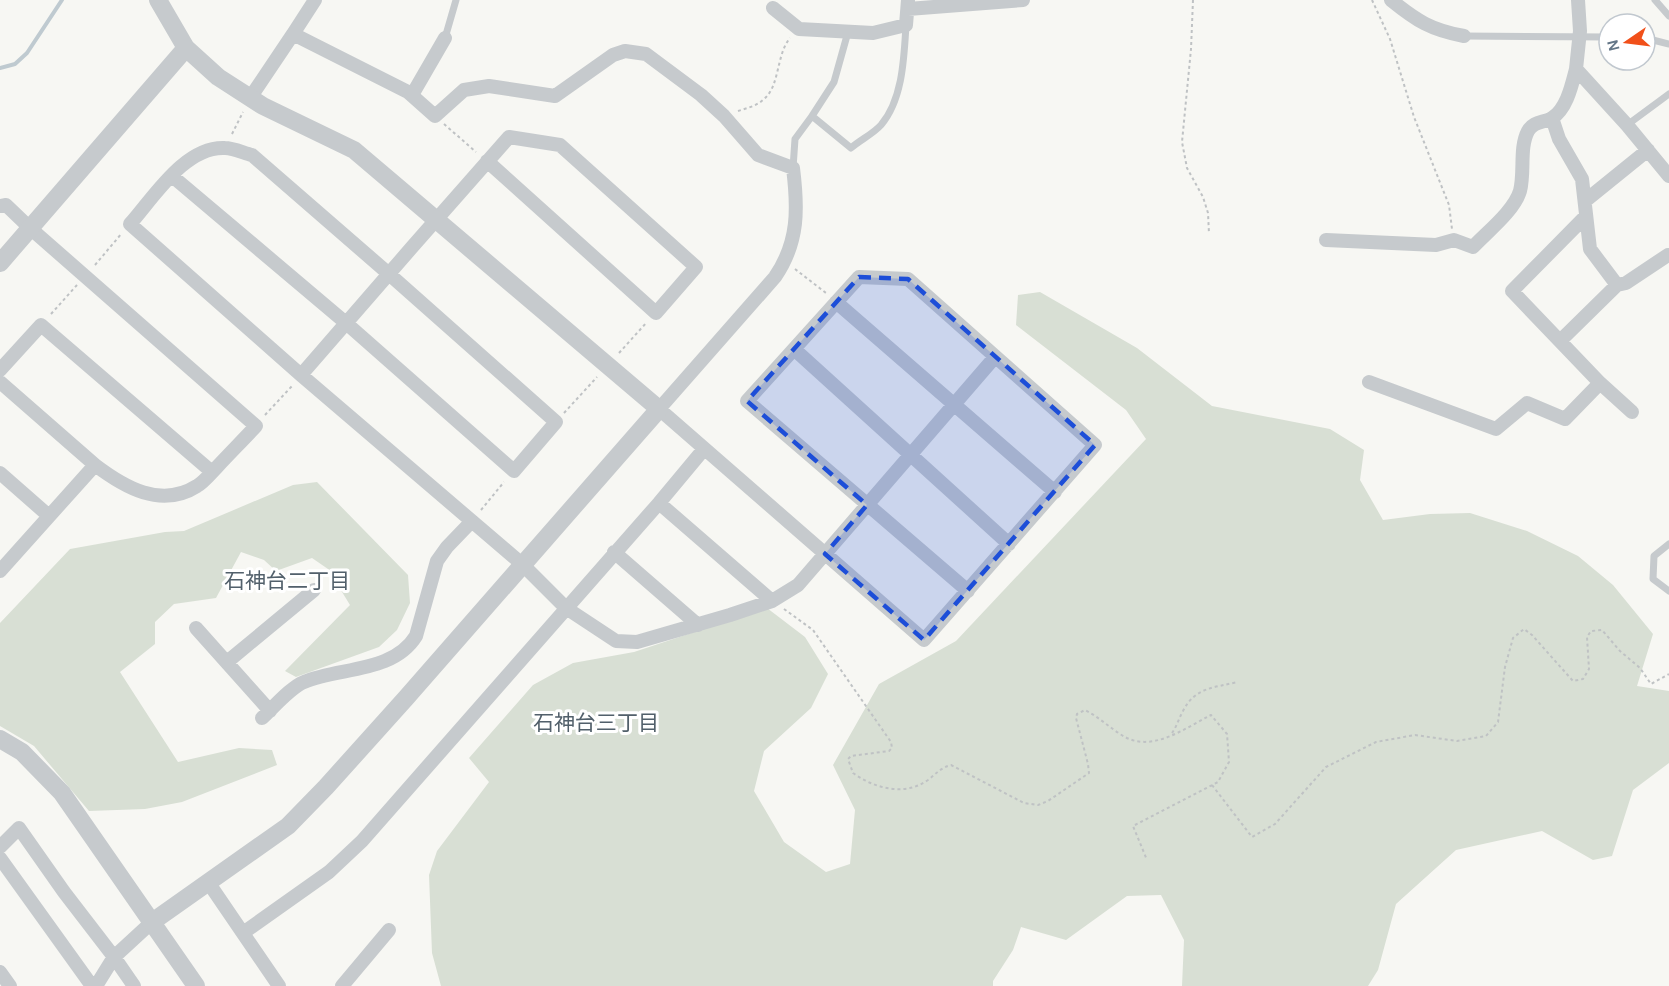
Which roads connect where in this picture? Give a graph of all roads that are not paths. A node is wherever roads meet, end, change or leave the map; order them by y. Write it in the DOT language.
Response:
graph roads {
  1 [pos="158,0"];
  2 [pos="315,0"];
  3 [pos="456,0"];
  4 [pos="1023,0"];
  5 [pos="1391,0"];
  6 [pos="1578,0"];
  7 [pos="1655,0"];
  8 [pos="908,4"];
  9 [pos="773,8"];
  10 [pos="1669,16"];
  11 [pos="906,25"];
  12 [pos="848,32"];
  13 [pos="293,34"];
  14 [pos="1464,36"];
  15 [pos="1597,37"];
  16 [pos="445,38"];
  17 [pos="1579,38"];
  18 [pos="186,48"];
  19 [pos="1576,69"];
  20 [pos="1669,94"];
  21 [pos="412,96"];
  22 [pos="250,98"];
  23 [pos="812,116"];
  24 [pos="1552,118"];
  25 [pos="1628,125"];
  26 [pos="1648,150"];
  27 [pos="487,161"];
  28 [pos="793,168"];
  29 [pos="172,176"];
  30 [pos="1669,176"];
  31 [pos="1585,201"];
  32 [pos="0,206"];
  33 [pos="1585,218"];
  34 [pos="437,219"];
  35 [pos="30,228"];
  36 [pos="1326,240"];
  37 [pos="1668,255"];
  38 [pos="0,263"];
  39 [pos="389,274"];
  40 [pos="1617,285"];
  41 [pos="836,302"];
  42 [pos="346,323"];
  43 [pos="1561,340"];
  44 [pos="794,349"];
  45 [pos="994,357"];
  46 [pos="0,370"];
  47 [pos="301,375"];
  48 [pos="0,382"];
  49 [pos="1370,382"];
  50 [pos="1600,383"];
  51 [pos="953,404"];
  52 [pos="659,409"];
  53 [pos="1632,412"];
  54 [pos="704,449"];
  55 [pos="909,455"];
  56 [pos="95,465"];
  57 [pos="212,472"];
  58 [pos="0,473"];
  59 [pos="1055,492"];
  60 [pos="659,503"];
  61 [pos="867,505"];
  62 [pos="49,516"];
  63 [pos="472,521"];
  64 [pos="1009,544"];
  65 [pos="1669,544"];
  66 [pos="614,552"];
  67 [pos="825,554"];
  68 [pos="522,564"];
  69 [pos="1,569"];
  70 [pos="314,590"];
  71 [pos="968,591"];
  72 [pos="1669,591"];
  73 [pos="772,601"];
  74 [pos="566,608"];
  75 [pos="698,624"];
  76 [pos="196,628"];
  77 [pos="227,662"];
  78 [pos="0,739"];
  79 [pos="0,848"];
  80 [pos="0,858"];
  81 [pos="208,882"];
  82 [pos="152,922"];
  83 [pos="389,930"];
  84 [pos="243,933"];
  85 [pos="114,957"];
  86 [pos="0,972"];
  87 [pos="10,986"];
  88 [pos="94,986"];
  89 [pos="134,986"];
  90 [pos="196,986"];
  91 [pos="279,986"];
  92 [pos="342,986"];
  1 -- 18 [label="street"];
  2 -- 13 [label="street"];
  3 -- 16 [label="lane"];
  4 -- 8 [label="street"];
  5 -- 14 [label="street"];
  6 -- 17 [label="street"];
  7 -- 10 [label="lane"];
  8 -- 11 [label="street"];
  9 -- 12 [label="street"];
  11 -- 12 [label="street"];
  11 -- 23 [label="lane"];
  12 -- 23 [label="lane"];
  13 -- 21 [label="street"];
  13 -- 22 [label="street"];
  14 -- 17 [label="lane"];
  15 -- 17 [label="lane"];
  16 -- 21 [label="street"];
  17 -- 19 [label="street"];
  18 -- 22 [label="street"];
  18 -- 35 [label="street"];
  19 -- 24 [label="street"];
  19 -- 25 [label="street"];
  20 -- 25 [label="lane"];
  21 -- 28 [label="street"];
  22 -- 34 [label="street"];
  23 -- 28 [label="lane"];
  24 -- 31 [label="street"];
  24 -- 36 [label="street"];
  25 -- 26 [label="street"];
  26 -- 30 [label="street"];
  26 -- 31 [label="street"];
  27 -- 27 [label="street"];
  27 -- 34 [label="street"];
  28 -- 52 [label="street"];
  29 -- 39 [label="street"];
  29 -- 42 [label="street"];
  29 -- 47 [label="street"];
  31 -- 33 [label="street"];
  32 -- 35 [label="street"];
  33 -- 40 [label="street"];
  33 -- 43 [label="street"];
  34 -- 39 [label="street"];
  34 -- 52 [label="street"];
  35 -- 38 [label="street"];
  35 -- 57 [label="street"];
  37 -- 40 [label="street"];
  39 -- 42 [label="street"];
  39 -- 42 [label="street"];
  40 -- 43 [label="street"];
  41 -- 44 [label="street"];
  41 -- 45 [label="street"];
  41 -- 51 [label="street"];
  42 -- 47 [label="street"];
  43 -- 50 [label="street"];
  44 -- 55 [label="street"];
  44 -- 61 [label="street"];
  45 -- 51 [label="street"];
  45 -- 59 [label="street"];
  46 -- 57 [label="street"];
  47 -- 63 [label="street"];
  48 -- 56 [label="street"];
  49 -- 50 [label="street"];
  50 -- 53 [label="street"];
  51 -- 55 [label="street"];
  51 -- 59 [label="street"];
  52 -- 54 [label="street"];
  52 -- 68 [label="street"];
  54 -- 60 [label="street"];
  54 -- 67 [label="street"];
  55 -- 61 [label="street"];
  55 -- 64 [label="street"];
  56 -- 57 [label="street"];
  56 -- 62 [label="street"];
  58 -- 62 [label="street"];
  59 -- 64 [label="street"];
  60 -- 66 [label="street"];
  60 -- 73 [label="street"];
  61 -- 67 [label="street"];
  61 -- 71 [label="street"];
  62 -- 69 [label="street"];
  63 -- 68 [label="street"];
  63 -- 77 [label="street"];
  64 -- 71 [label="street"];
  65 -- 72 [label="lane"];
  66 -- 74 [label="street"];
  66 -- 75 [label="street"];
  67 -- 71 [label="street"];
  67 -- 73 [label="street"];
  68 -- 74 [label="street"];
  68 -- 81 [label="street"];
  70 -- 77 [label="street"];
  73 -- 75 [label="street"];
  74 -- 75 [label="street"];
  74 -- 84 [label="street"];
  76 -- 77 [label="street"];
  78 -- 82 [label="street"];
  79 -- 85 [label="street"];
  80 -- 88 [label="street"];
  81 -- 82 [label="street"];
  81 -- 84 [label="street"];
  82 -- 85 [label="street"];
  82 -- 90 [label="street"];
  83 -- 92 [label="street"];
  84 -- 91 [label="street"];
  85 -- 88 [label="street"];
  85 -- 89 [label="street"];
  86 -- 87 [label="street"];
}
